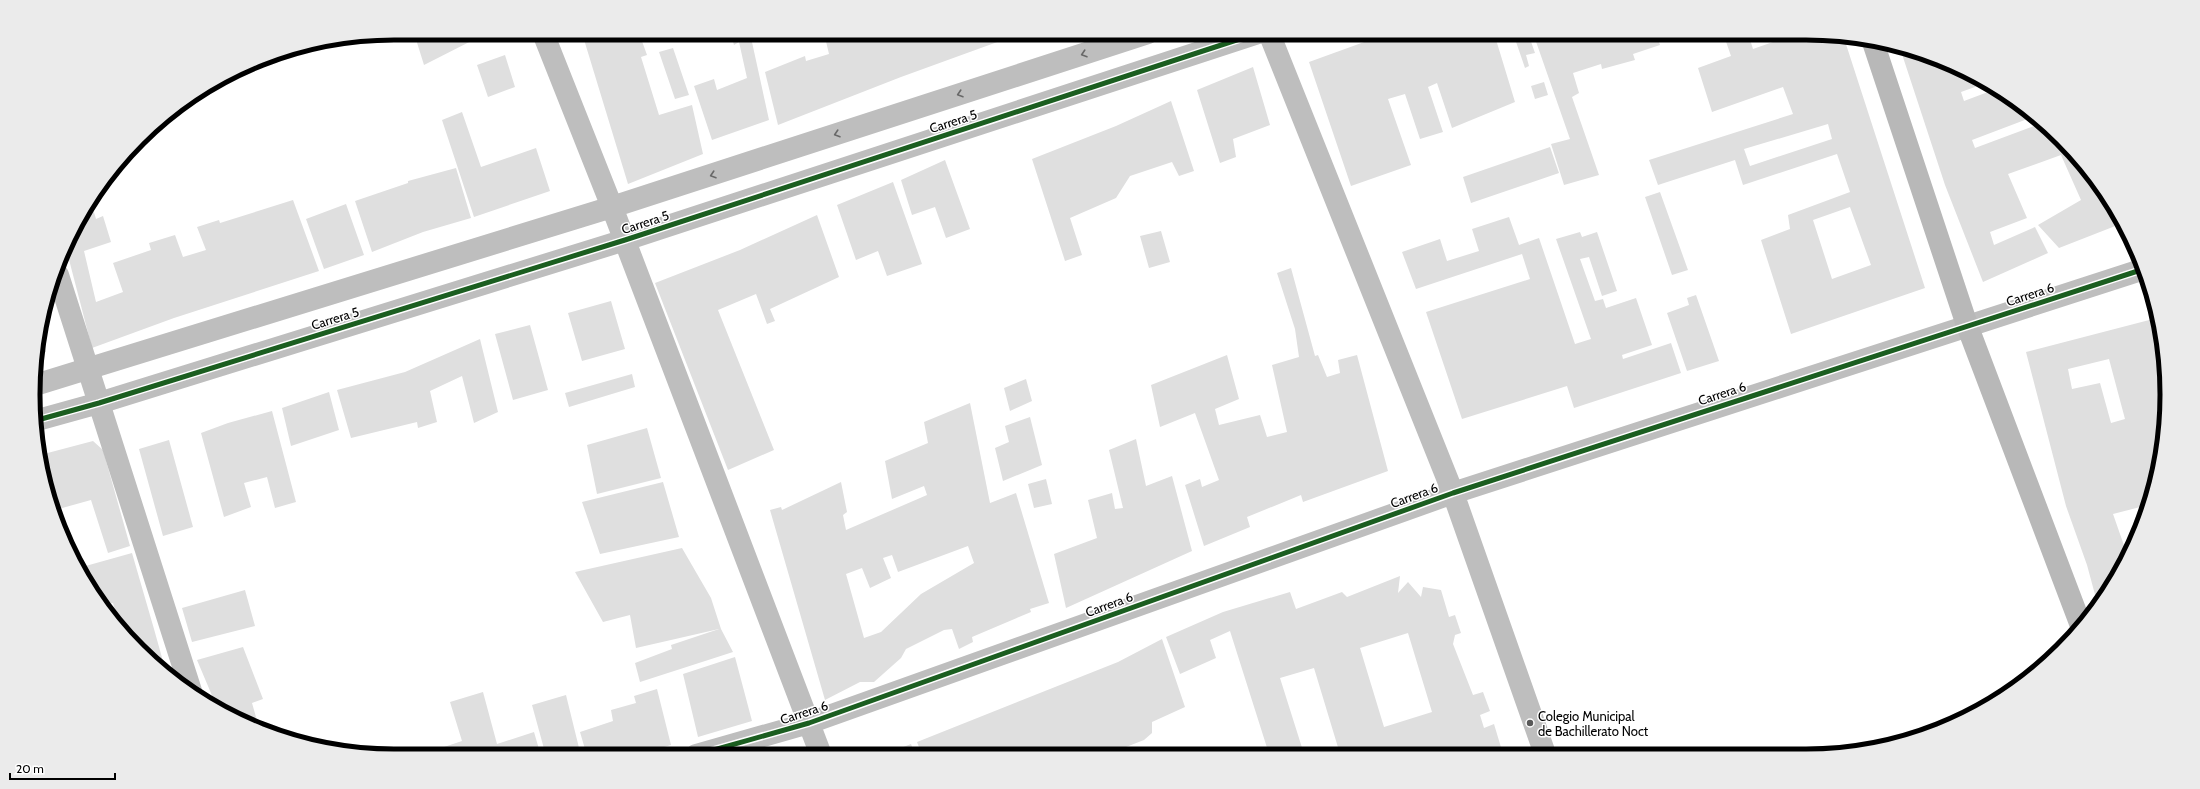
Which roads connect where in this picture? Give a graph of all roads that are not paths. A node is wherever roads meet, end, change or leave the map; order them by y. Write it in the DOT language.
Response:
graph roads {
  1 [pos="546,40"];
  2 [pos="1126,40"];
  3 [pos="1237,40"];
  4 [pos="1272,40"];
  5 [pos="1875,47"];
  6 [pos="612,207"];
  7 [pos="625,240"];
  8 [pos="2137,271"];
  9 [pos="60,280"];
  10 [pos="1967,325"];
  11 [pos="89,370"];
  12 [pos="40,383"];
  13 [pos="99,403"];
  14 [pos="41,419"];
  15 [pos="1452,493"];
  16 [pos="2079,620"];
  17 [pos="188,682"];
  18 [pos="809,722"];
  19 [pos="717,749"];
  20 [pos="819,749"];
  21 [pos="1543,749"];
  1 -- 6 [label="street"];
  2 -- 6 [label="street, Carrera 5, one-way"];
  3 -- 7 [label="street, Carrera 5"];
  4 -- 15 [label="street"];
  5 -- 10 [label="main road"];
  6 -- 7 [label="street"];
  6 -- 11 [label="street, Carrera 5"];
  7 -- 13 [label="street, Carrera 5"];
  7 -- 18 [label="street"];
  8 -- 10 [label="street, Carrera 6"];
  9 -- 11 [label="street"];
  10 -- 15 [label="street, Carrera 6"];
  10 -- 16 [label="main road"];
  11 -- 12 [label="street, Carrera 5"];
  11 -- 13 [label="street"];
  13 -- 14 [label="street, Carrera 5"];
  13 -- 17 [label="street"];
  15 -- 18 [label="street, Carrera 6"];
  15 -- 21 [label="street"];
  18 -- 19 [label="street, Carrera 6"];
  18 -- 20 [label="street"];
}
